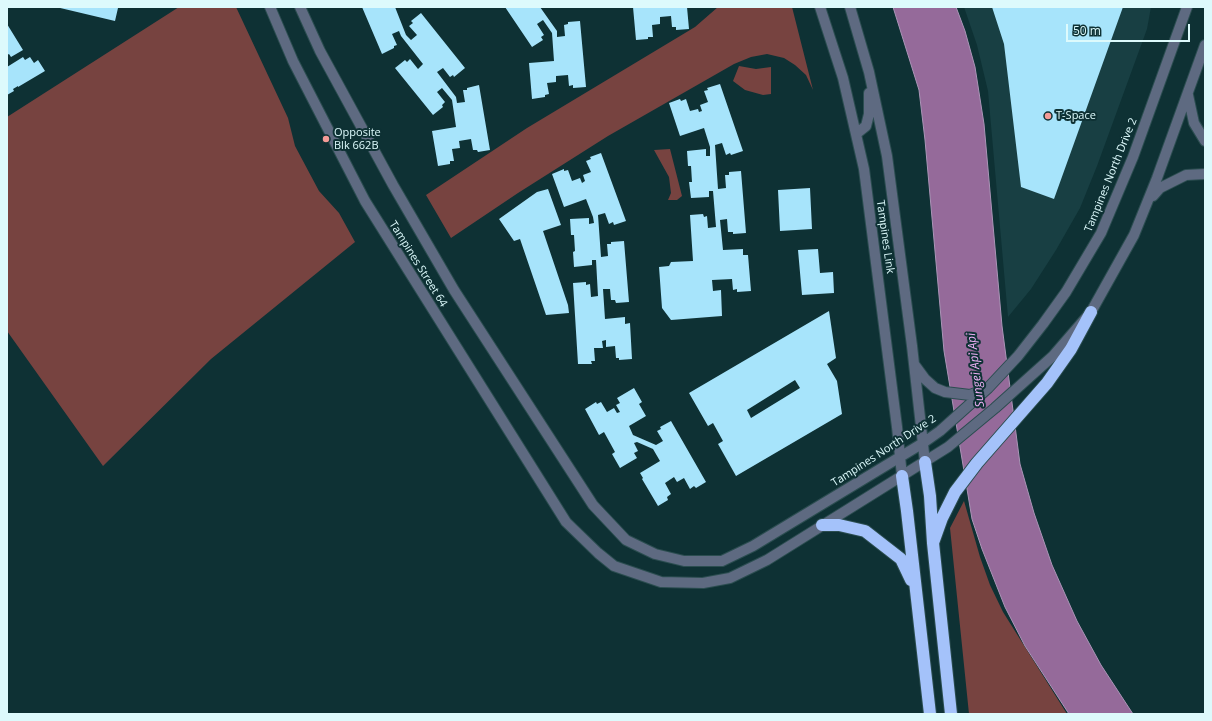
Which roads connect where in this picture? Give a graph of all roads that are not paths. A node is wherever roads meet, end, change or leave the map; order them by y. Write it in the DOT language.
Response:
graph roads {
  1 [pos="270,7"];
  2 [pos="300,7"];
  3 [pos="820,7"];
  4 [pos="850,7"];
  5 [pos="1187,7"];
  6 [pos="1205,45"];
  7 [pos="869,72"];
  8 [pos="1188,93"];
  9 [pos="856,134"];
  10 [pos="1205,141"];
  11 [pos="1205,174"];
  12 [pos="1147,202"];
  13 [pos="1091,312"];
  14 [pos="914,364"];
  15 [pos="988,388"];
  16 [pos="923,443"];
  17 [pos="900,456"];
  18 [pos="925,462"];
  19 [pos="902,476"];
  20 [pos="822,526"];
  21 [pos="933,543"];
  22 [pos="722,561"];
  23 [pos="915,588"];
  24 [pos="930,714"];
  25 [pos="951,714"];
  1 -- 20 [label="street, Tampines Street 64"];
  2 -- 22 [label="street, Tampines Street 64"];
  3 -- 9 [label="street, Tampines Link"];
  4 -- 7 [label="street, Tampines Link"];
  5 -- 15 [label="street, Tampines North Drive 2"];
  6 -- 8 [label="street"];
  7 -- 9 [label="street"];
  7 -- 14 [label="street, Tampines Link"];
  8 -- 10 [label="street"];
  8 -- 12 [label="street"];
  9 -- 17 [label="street, Tampines Link"];
  11 -- 12 [label="street"];
  12 -- 13 [label="street"];
  13 -- 18 [label="street"];
  13 -- 21 [label="highway"];
  14 -- 15 [label="street"];
  14 -- 16 [label="street, Tampines Link"];
  15 -- 16 [label="street, Tampines North Drive 2"];
  16 -- 17 [label="street, Tampines North Drive 2"];
  16 -- 18 [label="street, Tampines Link"];
  17 -- 19 [label="street, Tampines Link"];
  17 -- 22 [label="street, Tampines North Drive 2"];
  18 -- 19 [label="street"];
  18 -- 21 [label="highway"];
  19 -- 20 [label="street"];
  19 -- 23 [label="highway"];
  20 -- 23 [label="highway"];
  21 -- 25 [label="highway"];
  23 -- 24 [label="highway"];
}
